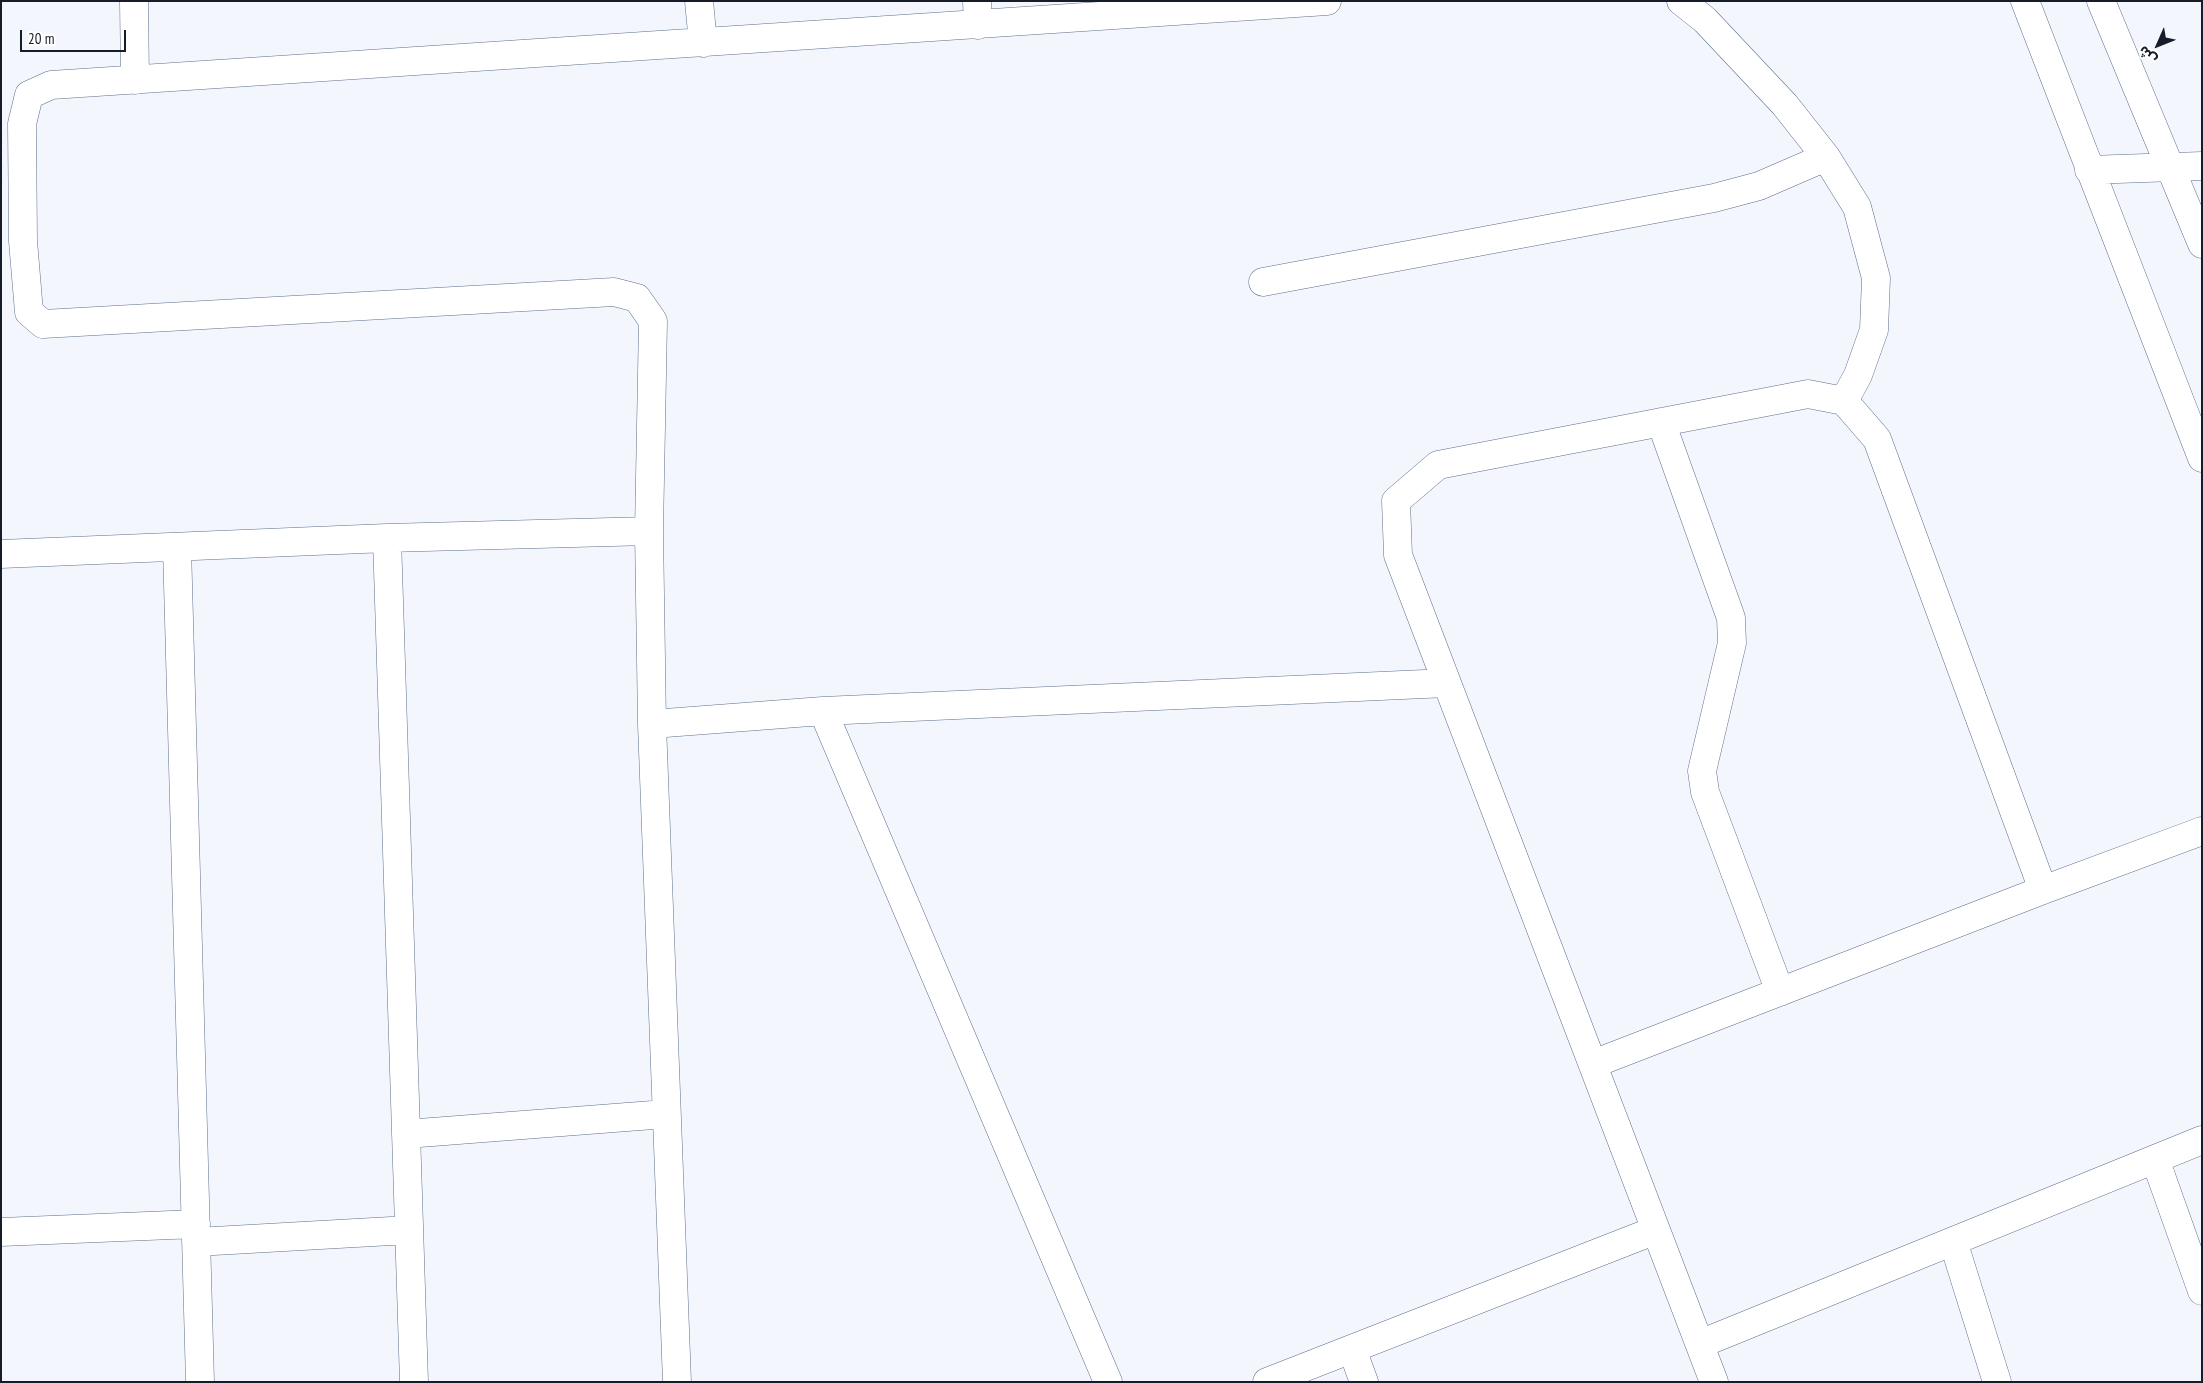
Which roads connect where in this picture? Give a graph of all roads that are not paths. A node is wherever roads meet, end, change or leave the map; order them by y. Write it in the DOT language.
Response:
graph roads {
  1 [pos="134,1"];
  2 [pos="699,1"];
  3 [pos="1327,1"];
  4 [pos="1681,1"];
  5 [pos="2025,1"];
  6 [pos="2102,1"];
  7 [pos="977,13"];
  8 [pos="703,43"];
  9 [pos="135,80"];
  10 [pos="1826,157"];
  11 [pos="2170,166"];
  12 [pos="2202,166"];
  13 [pos="2089,170"];
  14 [pos="12,241"];
  15 [pos="2202,244"];
  16 [pos="1263,282"];
  17 [pos="1844,401"];
  18 [pos="1661,422"];
  19 [pos="2202,458"];
  20 [pos="649,531"];
  21 [pos="387,538"];
  22 [pos="177,547"];
  23 [pos="1,554"];
  24 [pos="1448,683"];
  25 [pos="823,711"];
  26 [pos="652,724"];
  27 [pos="2202,831"];
  28 [pos="2043,890"];
  29 [pos="1780,992"];
  30 [pos="1593,1064"];
  31 [pos="666,1114"];
  32 [pos="406,1134"];
  33 [pos="2202,1140"];
  34 [pos="2155,1159"];
  35 [pos="409,1230"];
  36 [pos="1656,1230"];
  37 [pos="1,1232"];
  38 [pos="196,1233"];
  39 [pos="1953,1241"];
  40 [pos="2202,1291"];
  41 [pos="1700,1344"];
  42 [pos="1352,1349"];
  43 [pos="200,1382"];
  44 [pos="414,1382"];
  45 [pos="677,1382"];
  46 [pos="1108,1382"];
  47 [pos="1267,1382"];
  48 [pos="1364,1382"];
  49 [pos="1714,1382"];
  50 [pos="1997,1382"];
  1 -- 9 [label="street"];
  2 -- 8 [label="street"];
  3 -- 7 [label="street"];
  4 -- 10 [label="street"];
  5 -- 13 [label="street"];
  6 -- 11 [label="street"];
  7 -- 8 [label="street"];
  8 -- 9 [label="street"];
  9 -- 14 [label="street"];
  10 -- 16 [label="street"];
  10 -- 17 [label="street"];
  11 -- 12 [label="street"];
  11 -- 13 [label="street"];
  11 -- 15 [label="street"];
  13 -- 19 [label="street"];
  14 -- 20 [label="street"];
  17 -- 18 [label="street"];
  17 -- 28 [label="street"];
  18 -- 24 [label="street"];
  18 -- 29 [label="street"];
  20 -- 21 [label="street"];
  20 -- 26 [label="street"];
  21 -- 22 [label="street"];
  21 -- 32 [label="street"];
  22 -- 23 [label="street"];
  22 -- 38 [label="street"];
  24 -- 25 [label="street"];
  24 -- 30 [label="street"];
  25 -- 26 [label="street"];
  25 -- 46 [label="street"];
  26 -- 31 [label="street"];
  27 -- 28 [label="street"];
  28 -- 29 [label="street"];
  29 -- 30 [label="street"];
  30 -- 36 [label="street"];
  31 -- 32 [label="street"];
  31 -- 45 [label="street"];
  32 -- 35 [label="street"];
  33 -- 34 [label="street"];
  34 -- 39 [label="street"];
  34 -- 40 [label="street"];
  35 -- 38 [label="street"];
  35 -- 44 [label="street"];
  36 -- 41 [label="street"];
  36 -- 42 [label="street"];
  37 -- 38 [label="street"];
  38 -- 43 [label="street"];
  39 -- 41 [label="street"];
  39 -- 50 [label="street"];
  41 -- 49 [label="street"];
  42 -- 47 [label="street"];
  42 -- 48 [label="street"];
}
